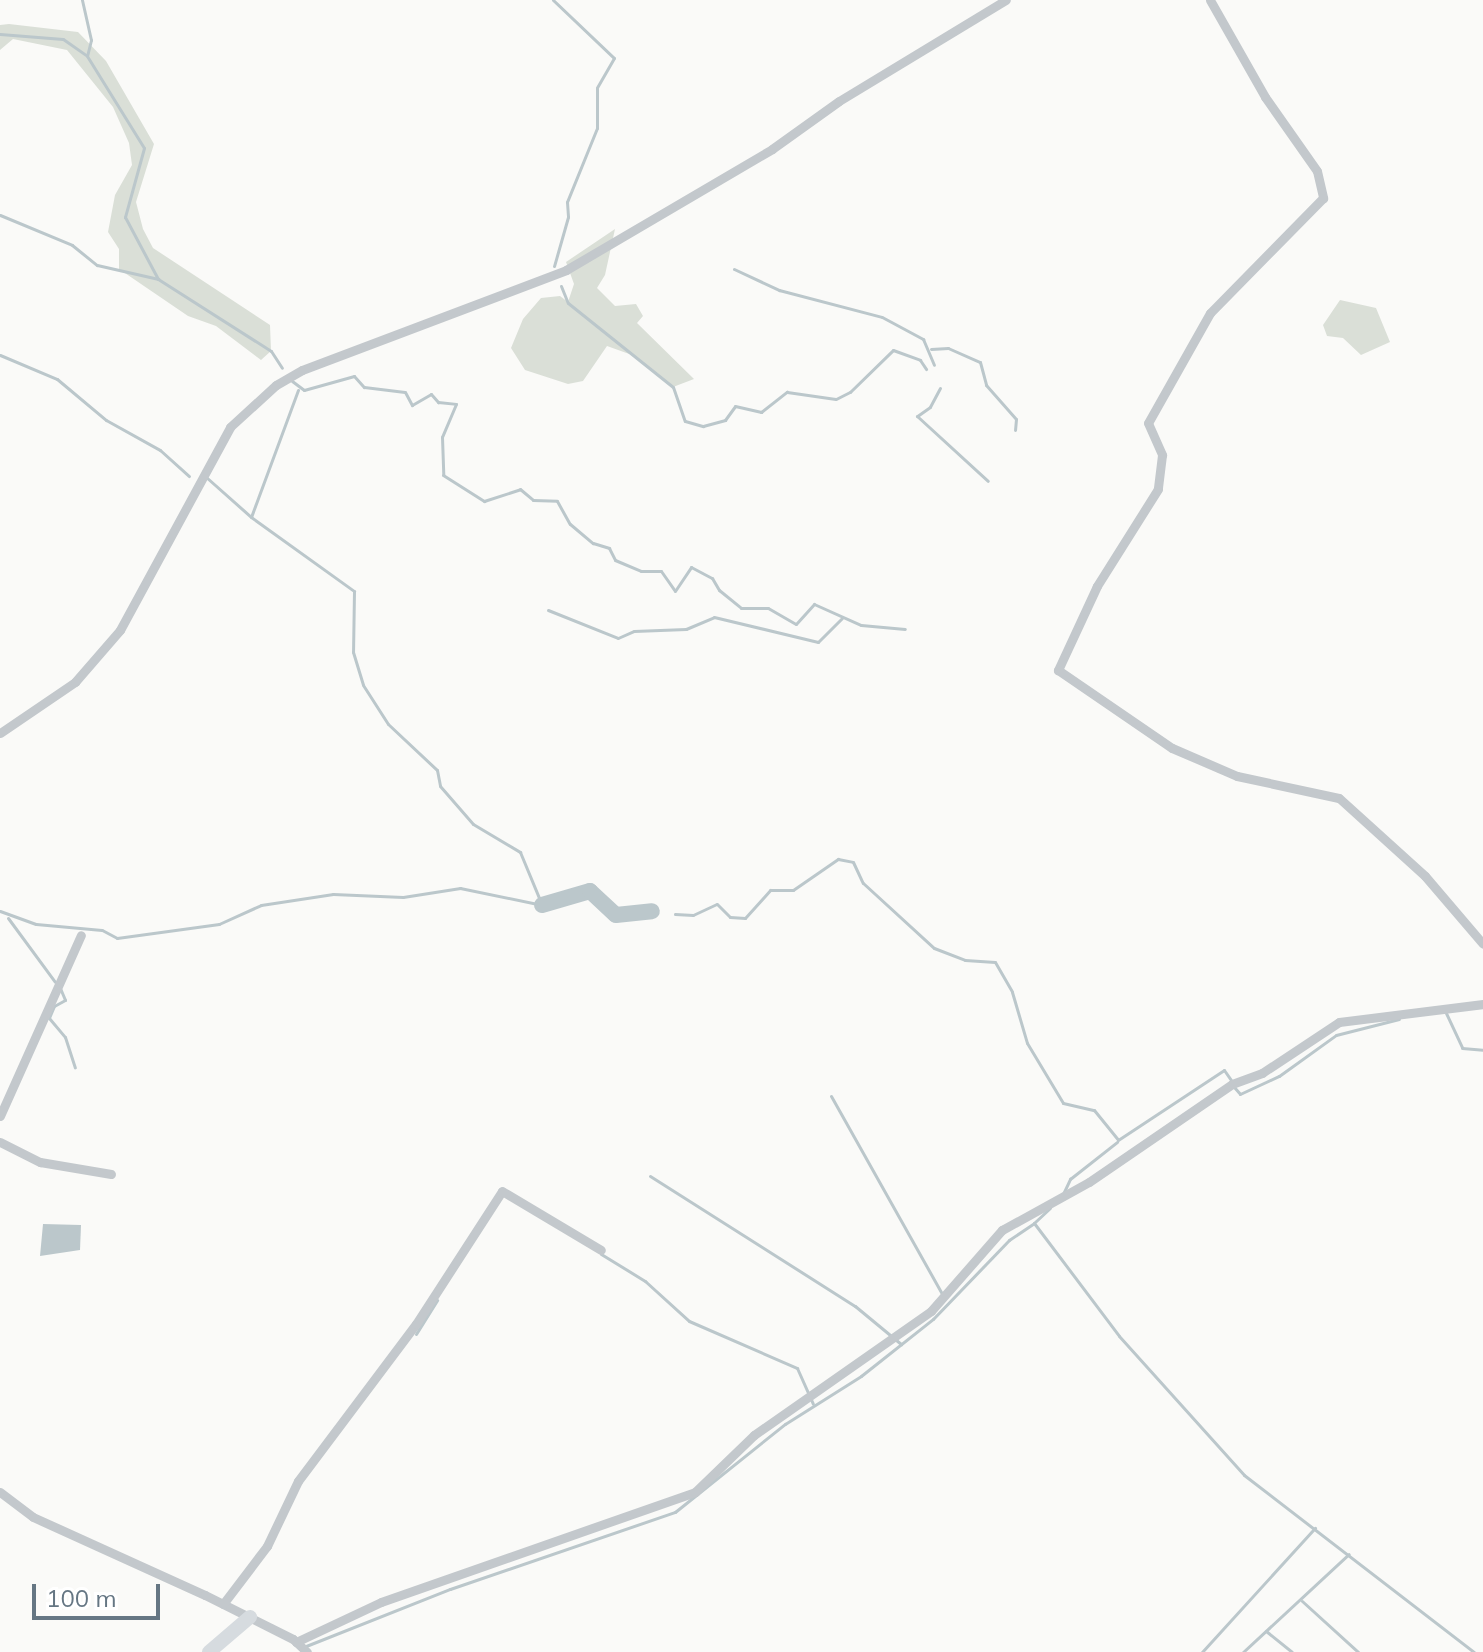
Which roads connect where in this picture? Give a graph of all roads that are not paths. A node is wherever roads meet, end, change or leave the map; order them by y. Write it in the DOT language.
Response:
graph roads {
  1 [pos="1006,0"];
  2 [pos="1210,0"];
  3 [pos="0,733"];
  4 [pos="81,935"];
  5 [pos="1483,944"];
  6 [pos="1483,1004"];
  7 [pos="0,1116"];
  8 [pos="0,1142"];
  9 [pos="111,1174"];
  10 [pos="601,1250"];
  11 [pos="0,1492"];
  12 [pos="223,1604"];
  13 [pos="250,1617"];
  14 [pos="296,1642"];
  15 [pos="209,1652"];
  16 [pos="307,1652"];
  1 -- 3 [label="street"];
  2 -- 5 [label="street"];
  4 -- 7 [label="street"];
  6 -- 14 [label="street"];
  8 -- 9 [label="street"];
  10 -- 12 [label="street"];
  11 -- 12 [label="street"];
  12 -- 13 [label="street"];
  13 -- 14 [label="street"];
  13 -- 15 [label="street"];
  14 -- 16 [label="street"];
}
